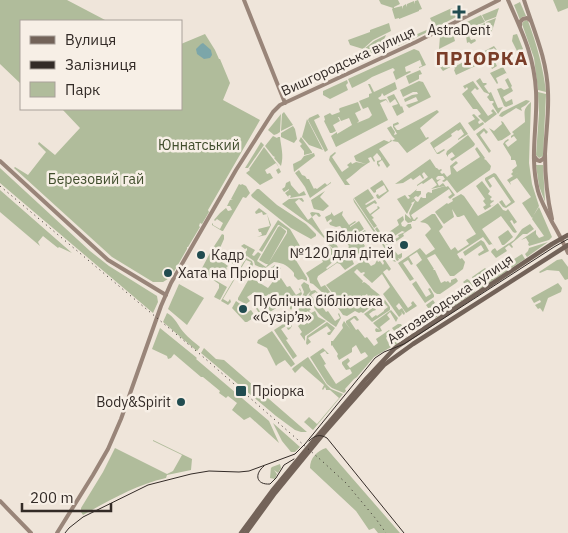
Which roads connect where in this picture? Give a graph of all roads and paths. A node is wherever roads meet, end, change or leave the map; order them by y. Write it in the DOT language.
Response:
graph roads {
  1 [pos="244,0"];
  2 [pos="499,0"];
  3 [pos="508,0"];
  4 [pos="524,0"];
  5 [pos="532,21"];
  6 [pos="520,26"];
  7 [pos="285,103"];
  8 [pos="533,154"];
  9 [pos="545,154"];
  10 [pos="0,161"];
  11 [pos="553,224"];
  12 [pos="568,236"];
  13 [pos="561,240"];
  14 [pos="566,246"];
  15 [pos="568,253"];
  16 [pos="166,294"];
  17 [pos="316,440"];
  18 [pos="0,501"];
  19 [pos="31,533"];
  20 [pos="57,533"];
  21 [pos="241,533"];
  22 [pos="246,533"];
  1 -- 7 [label="main road"];
  2 -- 7 [label="main road, Вишгородська вулиця"];
  3 -- 6 [label="main road"];
  4 -- 5 [label="main road"];
  5 -- 6 [label="main road"];
  5 -- 9 [label="main road"];
  6 -- 8 [label="main road"];
  7 -- 16 [label="main road, Вишгородська вулиця"];
  8 -- 9 [label="main road"];
  8 -- 11 [label="main road"];
  9 -- 11 [label="main road"];
  10 -- 16 [label="main road"];
  11 -- 13 [label="main road"];
  12 -- 13 [label="main road, Автозаводська вулиця"];
  13 -- 14 [label="main road"];
  13 -- 17 [label="main road, Автозаводська вулиця"];
  14 -- 15 [label="main road"];
  14 -- 17 [label="main road, Автозаводська вулиця"];
  16 -- 20 [label="main road, Вишгородська вулиця"];
  17 -- 21 [label="main road"];
  17 -- 22 [label="main road"];
  18 -- 19 [label="main road"];
}
